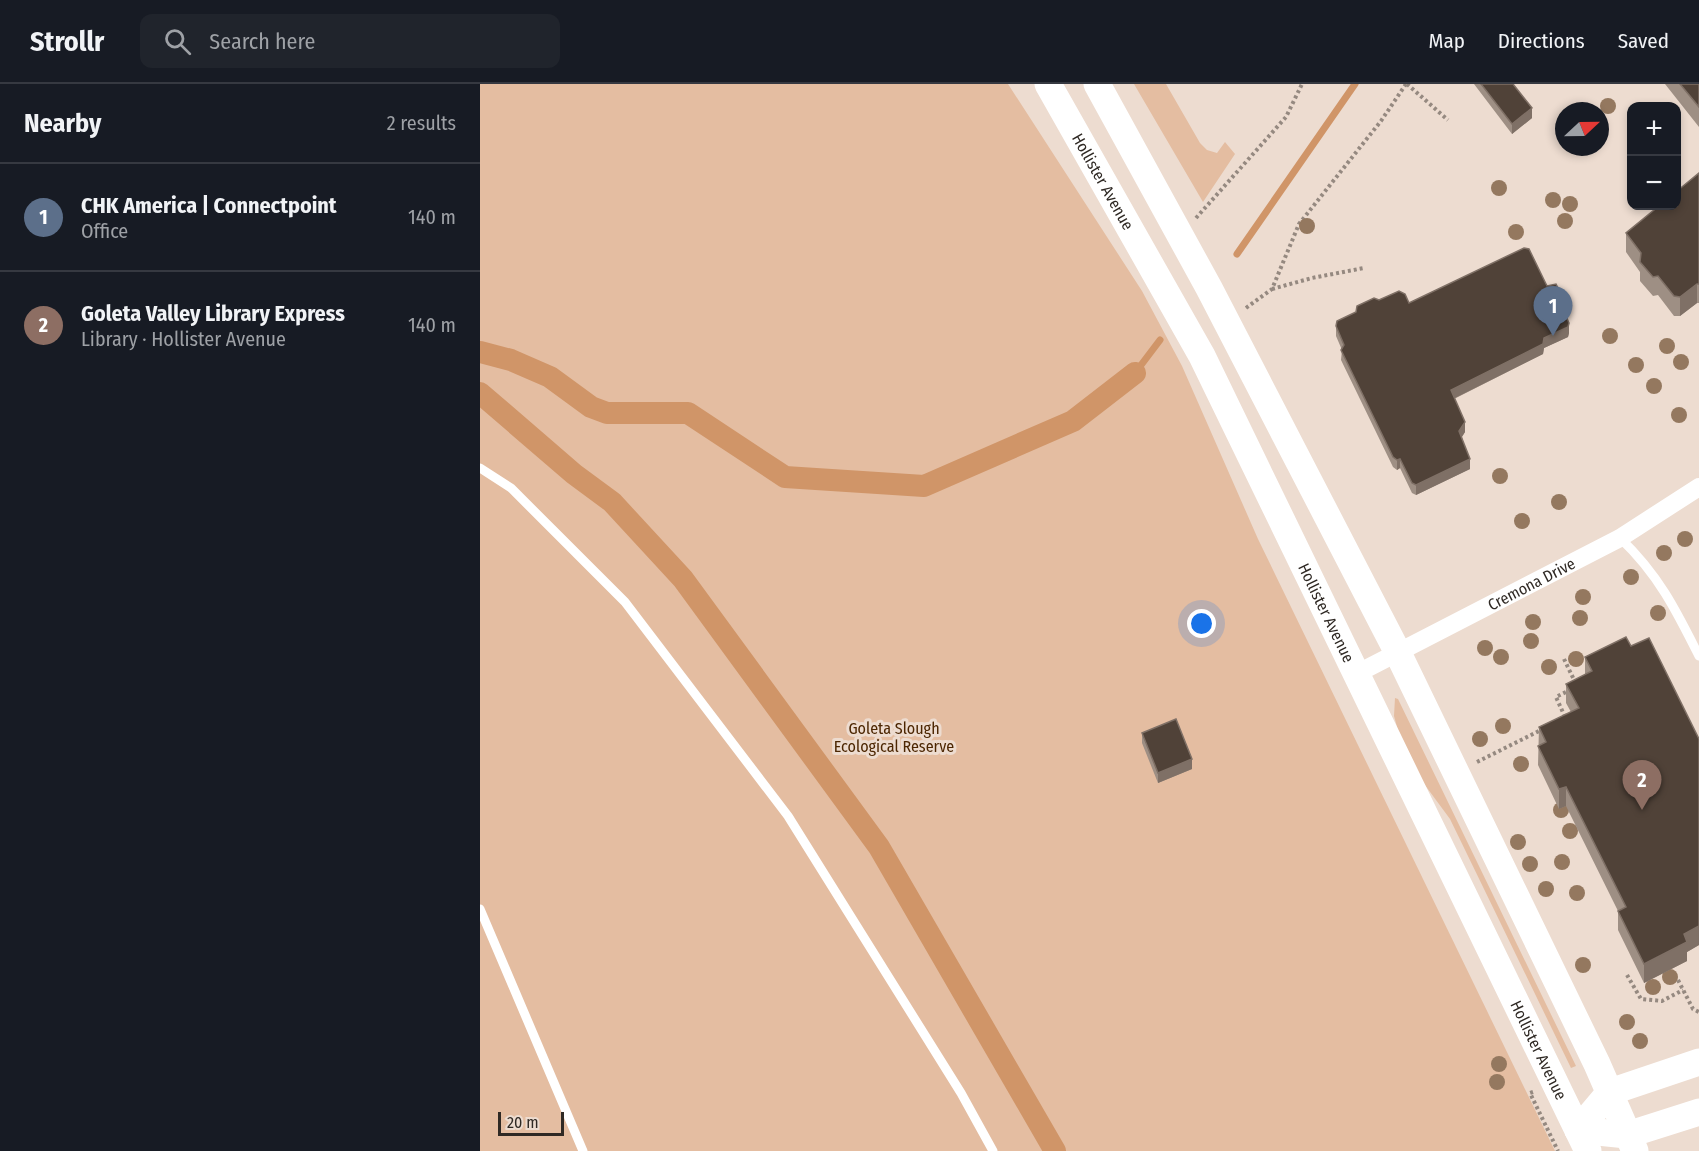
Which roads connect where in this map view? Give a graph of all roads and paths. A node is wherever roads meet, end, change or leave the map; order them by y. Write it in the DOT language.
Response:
graph roads {
  1 [pos="1048,84"];
  2 [pos="1097,84"];
  3 [pos="1302,84"];
  4 [pos="1406,84"];
  5 [pos="1448,120"];
  6 [pos="1195,218"];
  7 [pos="1364,268"];
  8 [pos="1272,290"];
  9 [pos="1245,308"];
  10 [pos="480,468"];
  11 [pos="1699,487"];
  12 [pos="1620,538"];
  13 [pos="1397,651"];
  14 [pos="1699,656"];
  15 [pos="1564,659"];
  16 [pos="1358,673"];
  17 [pos="1555,723"];
  18 [pos="1544,729"];
  19 [pos="1471,765"];
  20 [pos="480,909"];
  21 [pos="1627,975"];
  22 [pos="1678,980"];
  23 [pos="1683,990"];
  24 [pos="1699,1012"];
  25 [pos="1699,1062"];
  26 [pos="1534,1092"];
  27 [pos="1610,1092"];
  28 [pos="1699,1112"];
  29 [pos="1583,1140"];
  30 [pos="1631,1143"];
  31 [pos="583,1151"];
  32 [pos="993,1151"];
  33 [pos="1558,1151"];
  1 -- 16 [label="main road, Hollister Avenue"];
  2 -- 13 [label="main road"];
  3 -- 6 [label="path"];
  4 -- 5 [label="path"];
  4 -- 8 [label="path"];
  7 -- 8 [label="path"];
  8 -- 9 [label="path"];
  10 -- 32 [label="lane"];
  11 -- 12 [label="street, Cremona Drive"];
  12 -- 13 [label="street, Cremona Drive"];
  12 -- 14 [label="lane"];
  13 -- 16 [label="street, Cremona Drive"];
  13 -- 27 [label="main road"];
  15 -- 17 [label="path"];
  16 -- 29 [label="main road, Hollister Avenue"];
  18 -- 19 [label="path"];
  20 -- 31 [label="lane"];
  21 -- 23 [label="path"];
  22 -- 23 [label="path"];
  23 -- 24 [label="path"];
  25 -- 27 [label="main road"];
  26 -- 33 [label="path"];
  27 -- 29 [label="main road"];
  27 -- 30 [label="main road"];
  28 -- 30 [label="main road"];
  29 -- 30 [label="main road"];
}
